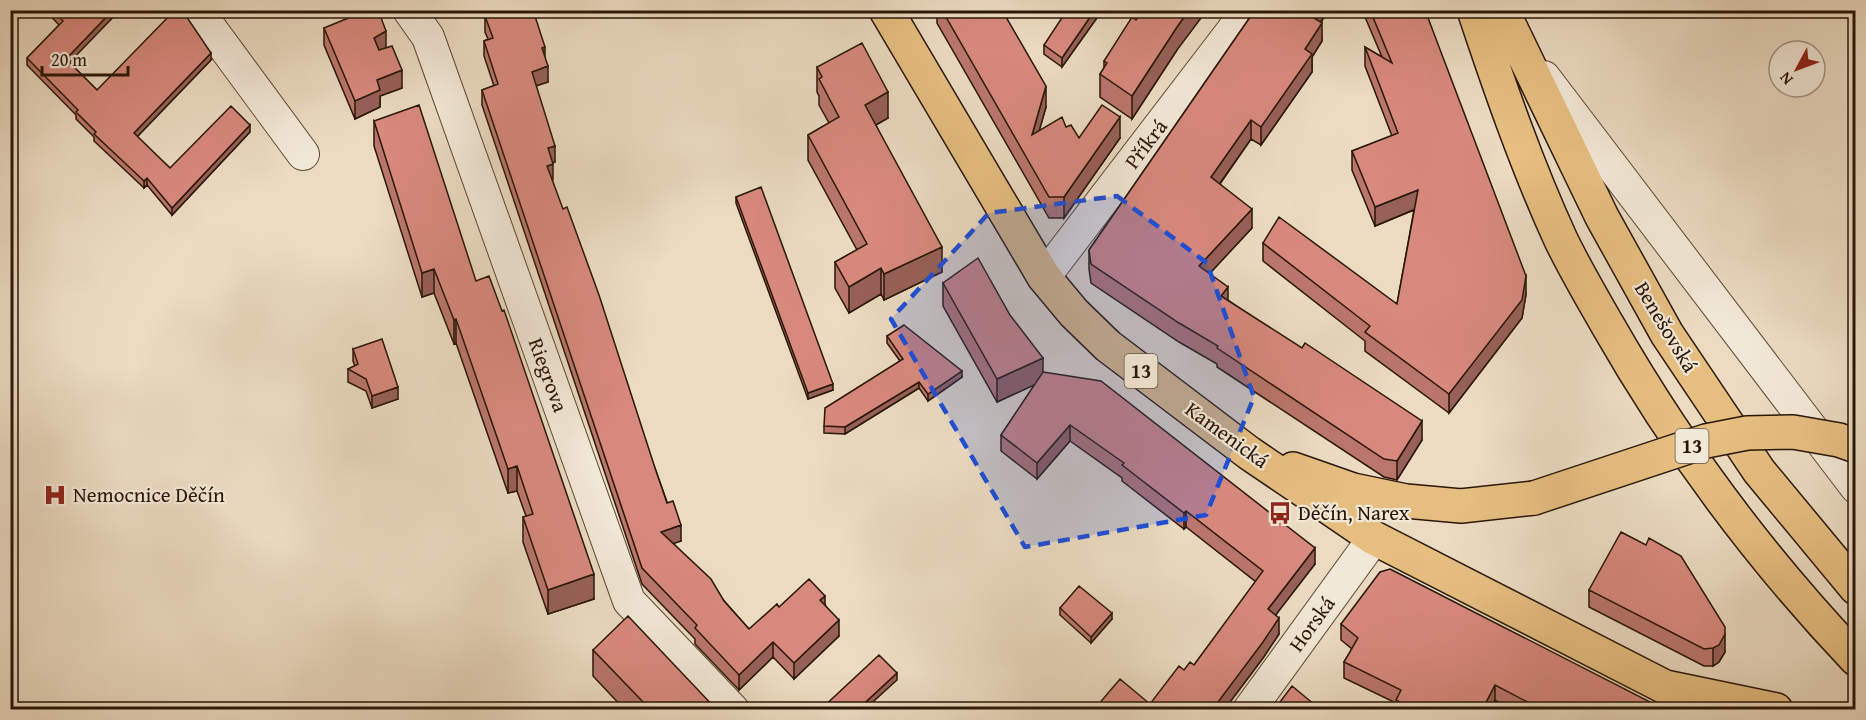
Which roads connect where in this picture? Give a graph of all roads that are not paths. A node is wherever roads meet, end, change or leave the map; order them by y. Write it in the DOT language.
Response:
graph roads {
  1 [pos="197,10"];
  2 [pos="409,10"];
  3 [pos="1245,10"];
  4 [pos="1474,10"];
  5 [pos="1502,10"];
  6 [pos="890,12"];
  7 [pos="1520,46"];
  8 [pos="303,154"];
  9 [pos="1044,277"];
  10 [pos="1856,446"];
  11 [pos="1249,453"];
  12 [pos="1856,487"];
  13 [pos="1374,538"];
  14 [pos="1854,586"];
  15 [pos="1856,659"];
  16 [pos="1665,687"];
  17 [pos="1702,709"];
  18 [pos="733,710"];
  19 [pos="1249,710"];
  20 [pos="1776,710"];
  1 -- 8 [label="street"];
  2 -- 18 [label="street, Riegrova"];
  3 -- 9 [label="street, Příkrá"];
  4 -- 15 [label="main road"];
  5 -- 7 [label="main road, Benešovská"];
  6 -- 9 [label="main road, Kamenická / 13"];
  7 -- 12 [label="street, Benešovská"];
  7 -- 14 [label="main road, Benešovská"];
  9 -- 11 [label="main road, Kamenická / 13"];
  10 -- 11 [label="main road, 13, bridge"];
  11 -- 13 [label="main road, Kamenická / 13"];
  13 -- 16 [label="main road, Kamenická / 13"];
  13 -- 19 [label="street, Horská"];
  16 -- 17 [label="street, Kamenická"];
  16 -- 20 [label="main road, 13"];
}
